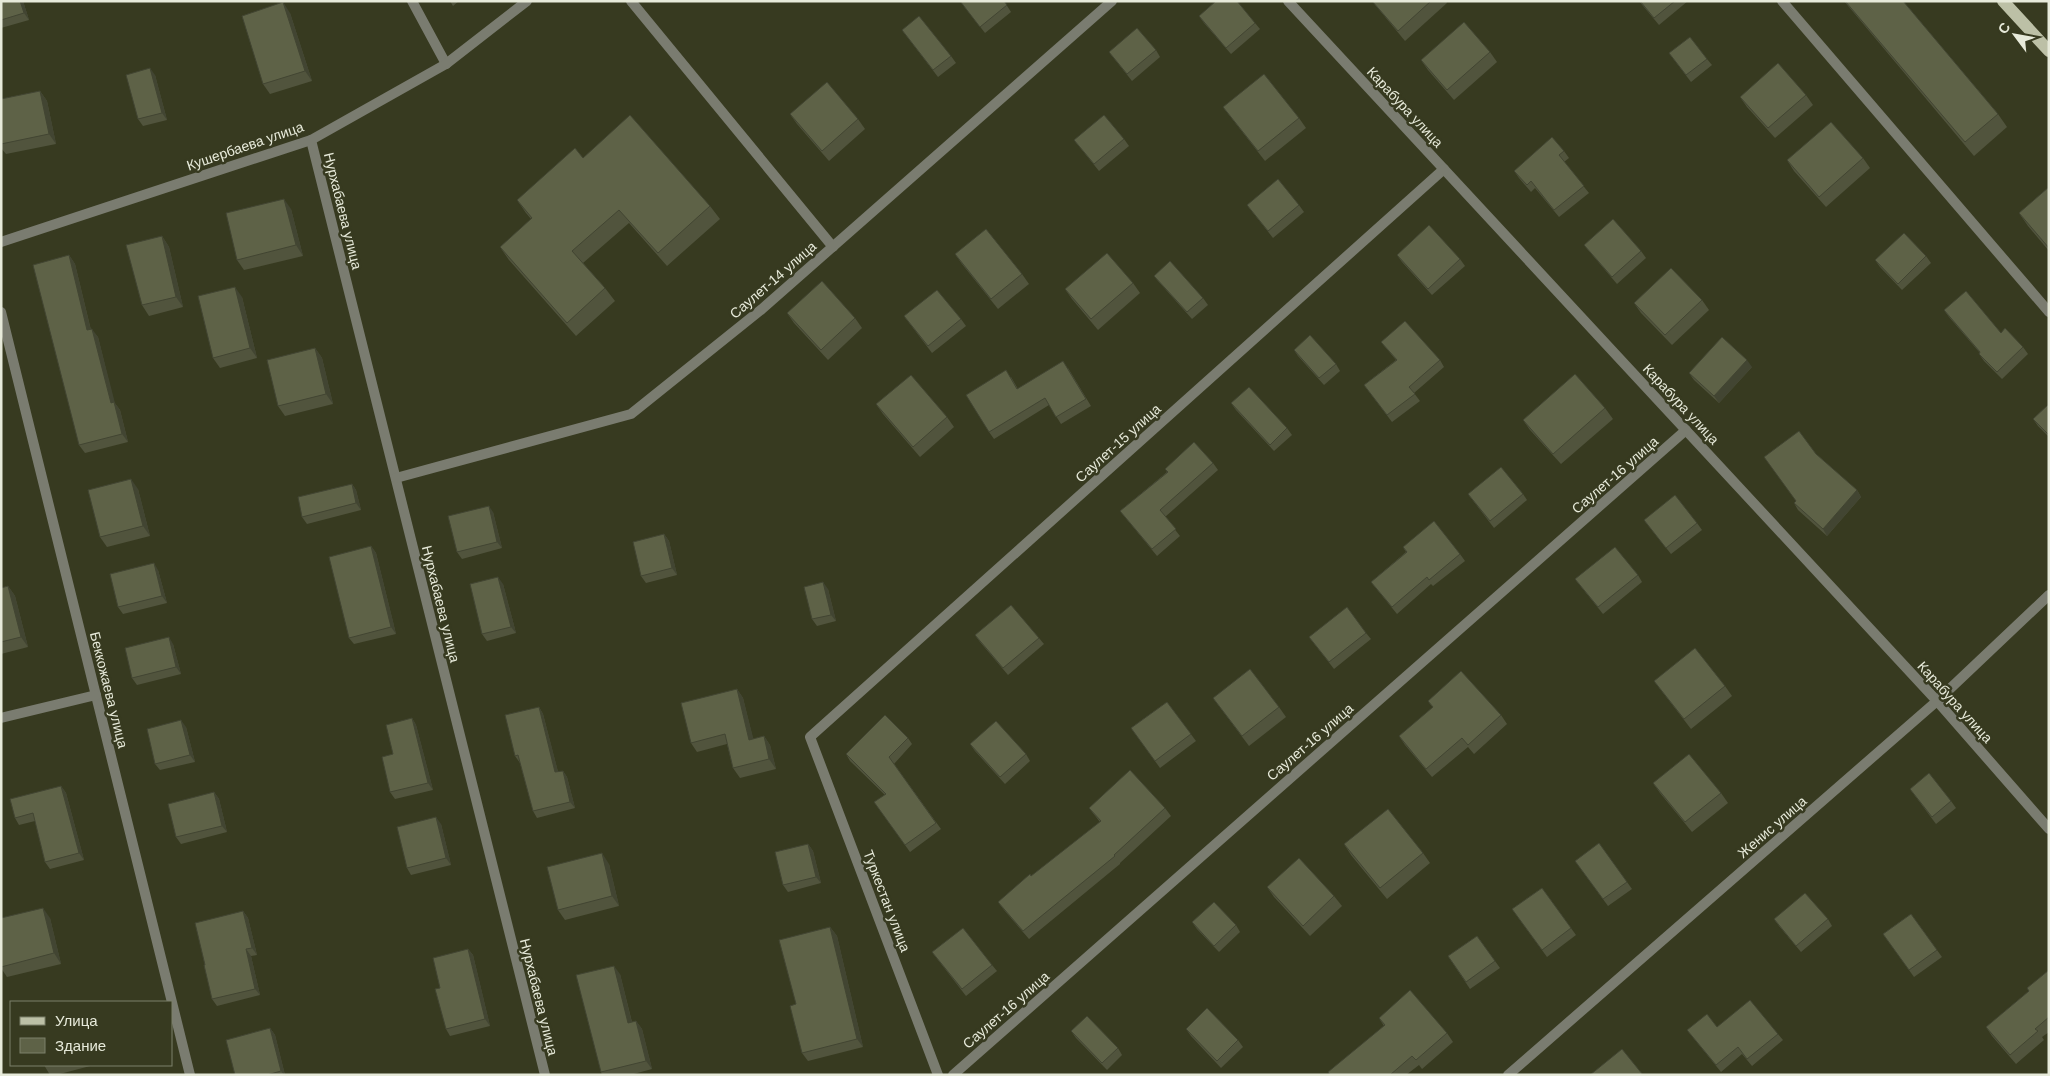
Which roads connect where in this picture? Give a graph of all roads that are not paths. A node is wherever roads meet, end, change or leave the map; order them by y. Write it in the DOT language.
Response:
graph roads {
  1 [pos="412,1"];
  2 [pos="527,1"];
  3 [pos="631,1"];
  4 [pos="1112,1"];
  5 [pos="1288,1"];
  6 [pos="1782,1"];
  7 [pos="2003,1"];
  8 [pos="2049,51"];
  9 [pos="446,64"];
  10 [pos="311,140"];
  11 [pos="1444,169"];
  12 [pos="1,242"];
  13 [pos="832,247"];
  14 [pos="1,312"];
  15 [pos="2049,312"];
  16 [pos="1686,430"];
  17 [pos="396,478"];
  18 [pos="2049,595"];
  19 [pos="96,695"];
  20 [pos="1937,701"];
  21 [pos="1,718"];
  22 [pos="810,737"];
  23 [pos="2049,829"];
  24 [pos="172,1001"];
  25 [pos="172,1002"];
  26 [pos="190,1075"];
  27 [pos="545,1075"];
  28 [pos="938,1075"];
  29 [pos="953,1075"];
  30 [pos="1508,1075"];
  1 -- 9 [label="street"];
  2 -- 9 [label="street, Кушербаева улица"];
  3 -- 13 [label="street"];
  4 -- 13 [label="street, Саулет-14 улица"];
  5 -- 11 [label="street, Карабура улица"];
  6 -- 15 [label="street"];
  7 -- 8 [label="main road"];
  9 -- 10 [label="street, Кушербаева улица"];
  10 -- 12 [label="street, Кушербаева улица"];
  10 -- 17 [label="street, Нурхабаева улица"];
  11 -- 16 [label="street, Карабура улица"];
  11 -- 22 [label="street, Саулет-15 улица"];
  13 -- 17 [label="street, Саулет-14 улица"];
  14 -- 19 [label="street, Беккожаева улица"];
  16 -- 20 [label="street, Карабура улица"];
  16 -- 29 [label="street, Саулет-16 улица"];
  17 -- 27 [label="street, Нурхабаева улица"];
  18 -- 20 [label="street, Женис улица"];
  19 -- 21 [label="street"];
  19 -- 24 [label="street, Беккожаева улица"];
  20 -- 23 [label="street, Карабура улица"];
  20 -- 30 [label="street, Женис улица"];
  22 -- 28 [label="street, Туркестан улица"];
  25 -- 26 [label="street, Беккожаева улица"];
}
